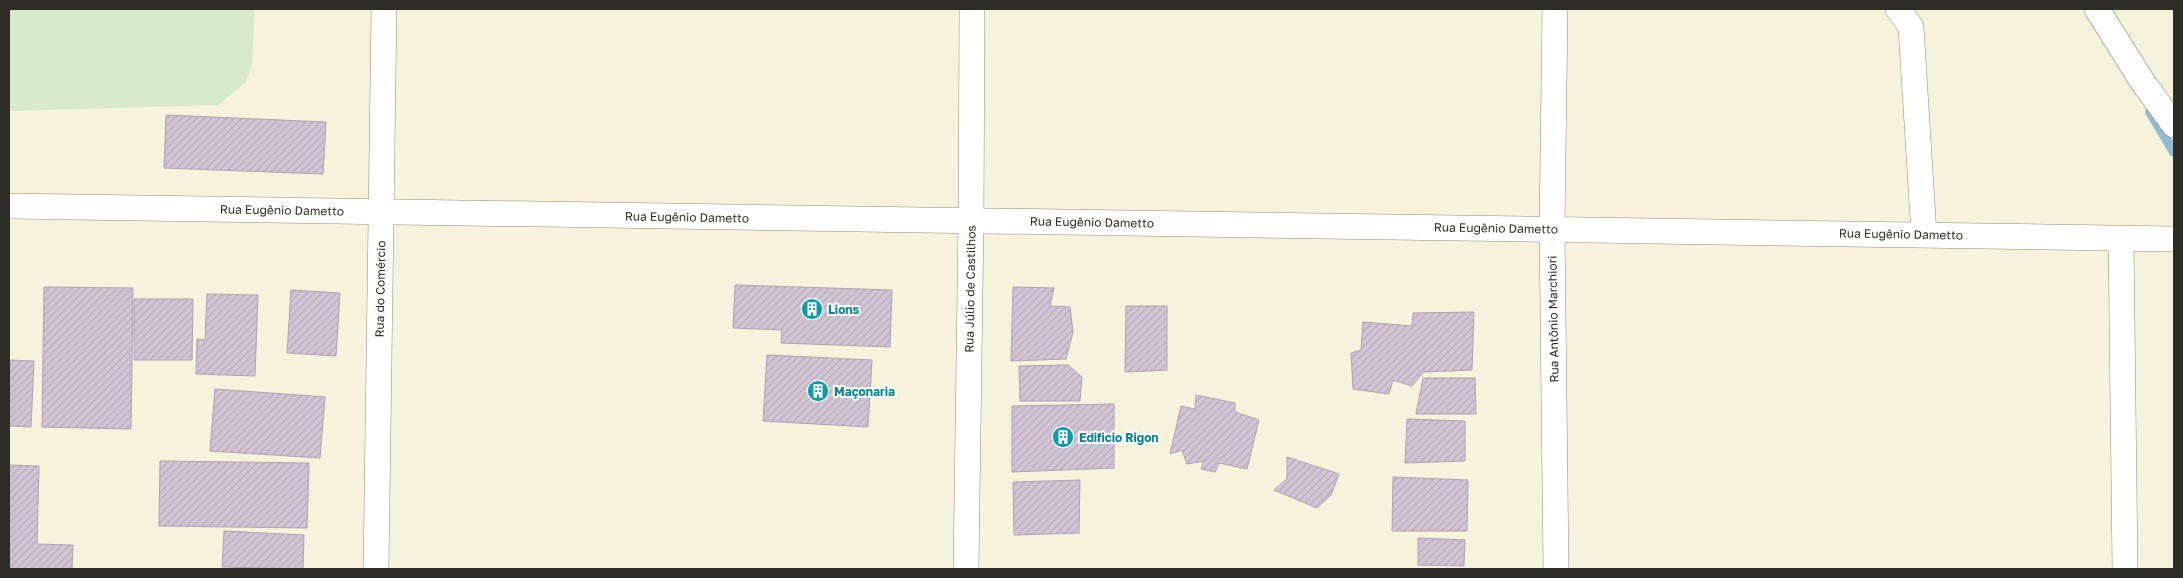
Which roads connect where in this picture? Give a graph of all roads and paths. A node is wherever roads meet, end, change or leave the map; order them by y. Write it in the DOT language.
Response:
graph roads {
  1 [pos="384,9"];
  2 [pos="972,9"];
  3 [pos="1555,9"];
  4 [pos="1898,9"];
  5 [pos="2097,9"];
  6 [pos="2174,125"];
  7 [pos="9,206"];
  8 [pos="381,212"];
  9 [pos="971,221"];
  10 [pos="1552,228"];
  11 [pos="1924,234"];
  12 [pos="2121,238"];
  13 [pos="2174,240"];
  14 [pos="376,569"];
  15 [pos="966,569"];
  16 [pos="1556,569"];
  17 [pos="2125,569"];
  1 -- 8 [label="street, Rua do Comércio"];
  2 -- 9 [label="street, Rua Júlio de Castilhos"];
  3 -- 10 [label="street, Rua Antônio Marchiori"];
  4 -- 11 [label="street"];
  5 -- 6 [label="street"];
  7 -- 8 [label="street, Rua Eugênio Dametto"];
  8 -- 9 [label="street, Rua Eugênio Dametto"];
  8 -- 14 [label="street, Rua do Comércio"];
  9 -- 10 [label="street, Rua Eugênio Dametto"];
  9 -- 15 [label="street, Rua Júlio de Castilhos"];
  10 -- 11 [label="street, Rua Eugênio Dametto"];
  10 -- 16 [label="street, Rua Antônio Marchiori"];
  11 -- 12 [label="street, Rua Eugênio Dametto"];
  12 -- 13 [label="street, Rua Eugênio Dametto"];
  12 -- 17 [label="street"];
}
